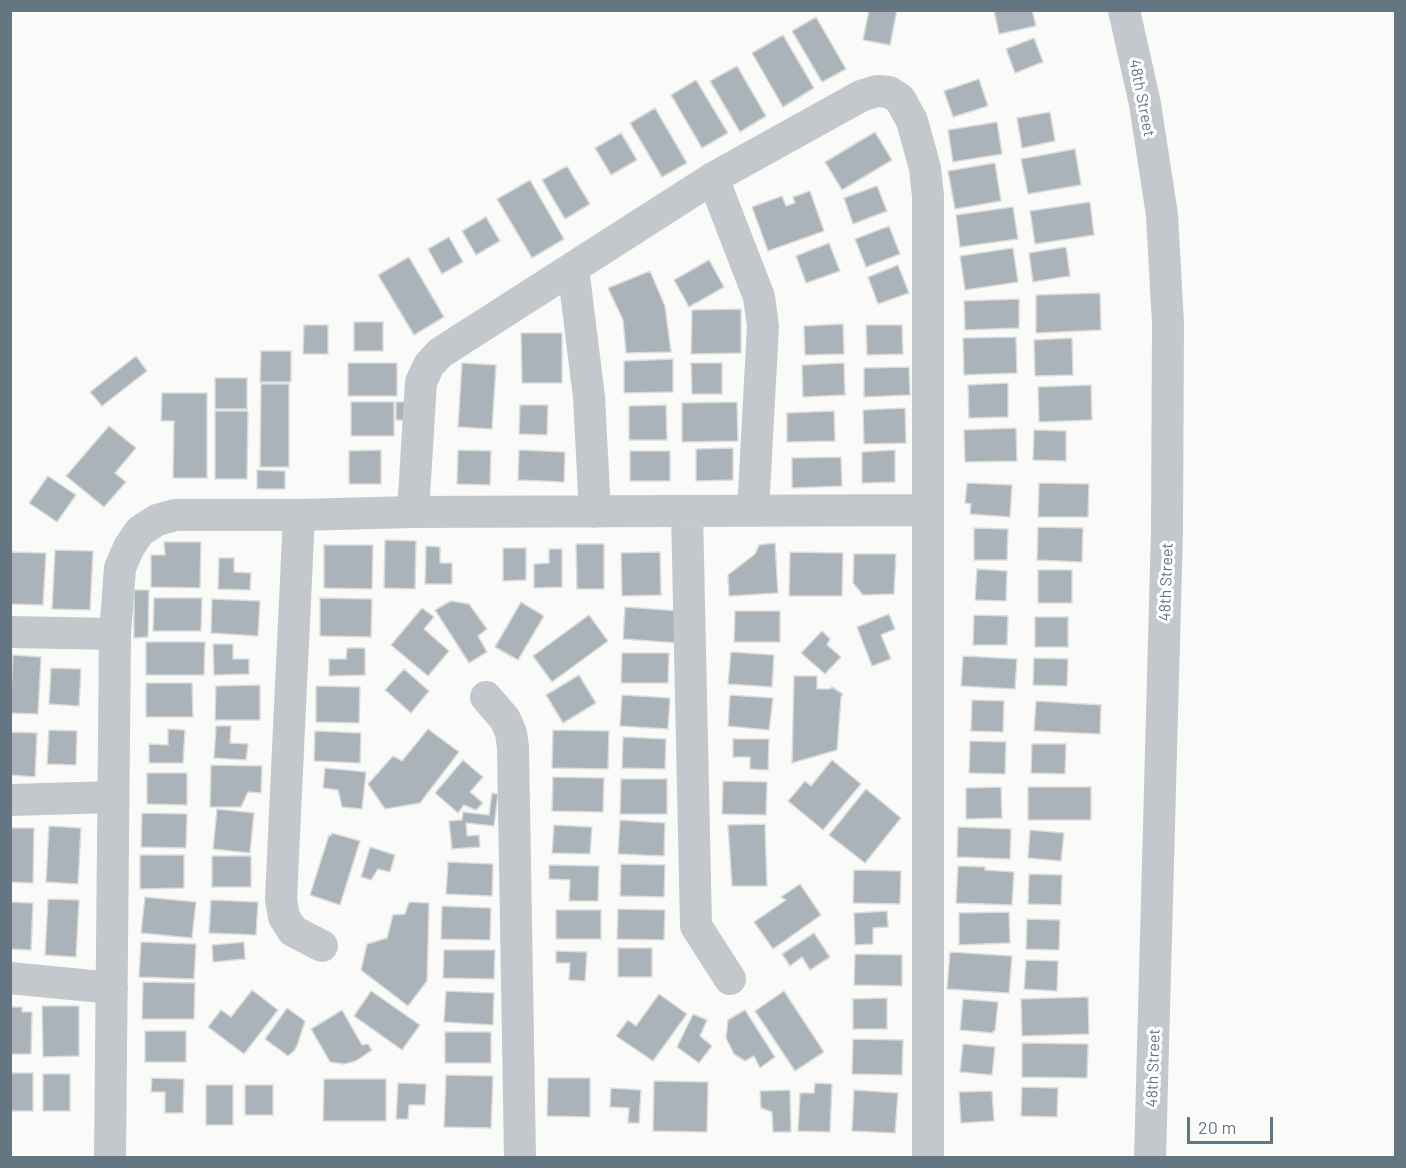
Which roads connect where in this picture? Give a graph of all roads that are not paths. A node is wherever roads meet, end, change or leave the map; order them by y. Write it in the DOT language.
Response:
graph roads {
  1 [pos="1124,10"];
  2 [pos="713,178"];
  3 [pos="573,268"];
  4 [pos="928,510"];
  5 [pos="687,511"];
  6 [pos="753,511"];
  7 [pos="413,512"];
  8 [pos="595,512"];
  9 [pos="299,515"];
  10 [pos="10,632"];
  11 [pos="115,634"];
  12 [pos="486,697"];
  13 [pos="113,797"];
  14 [pos="10,800"];
  15 [pos="322,946"];
  16 [pos="10,978"];
  17 [pos="730,979"];
  18 [pos="112,988"];
  19 [pos="110,1158"];
  20 [pos="520,1158"];
  21 [pos="928,1158"];
  22 [pos="1150,1158"];
  1 -- 22 [label="street, 48th Street"];
  2 -- 3 [label="street"];
  2 -- 4 [label="street"];
  2 -- 6 [label="street"];
  3 -- 7 [label="street"];
  3 -- 8 [label="street"];
  4 -- 6 [label="street"];
  4 -- 21 [label="street"];
  5 -- 6 [label="street"];
  5 -- 8 [label="street"];
  5 -- 17 [label="street"];
  7 -- 8 [label="street"];
  7 -- 9 [label="street"];
  9 -- 11 [label="street"];
  9 -- 15 [label="street"];
  10 -- 11 [label="street"];
  11 -- 13 [label="street"];
  12 -- 20 [label="street"];
  13 -- 14 [label="street"];
  13 -- 18 [label="street"];
  16 -- 18 [label="street"];
  18 -- 19 [label="street"];
}
